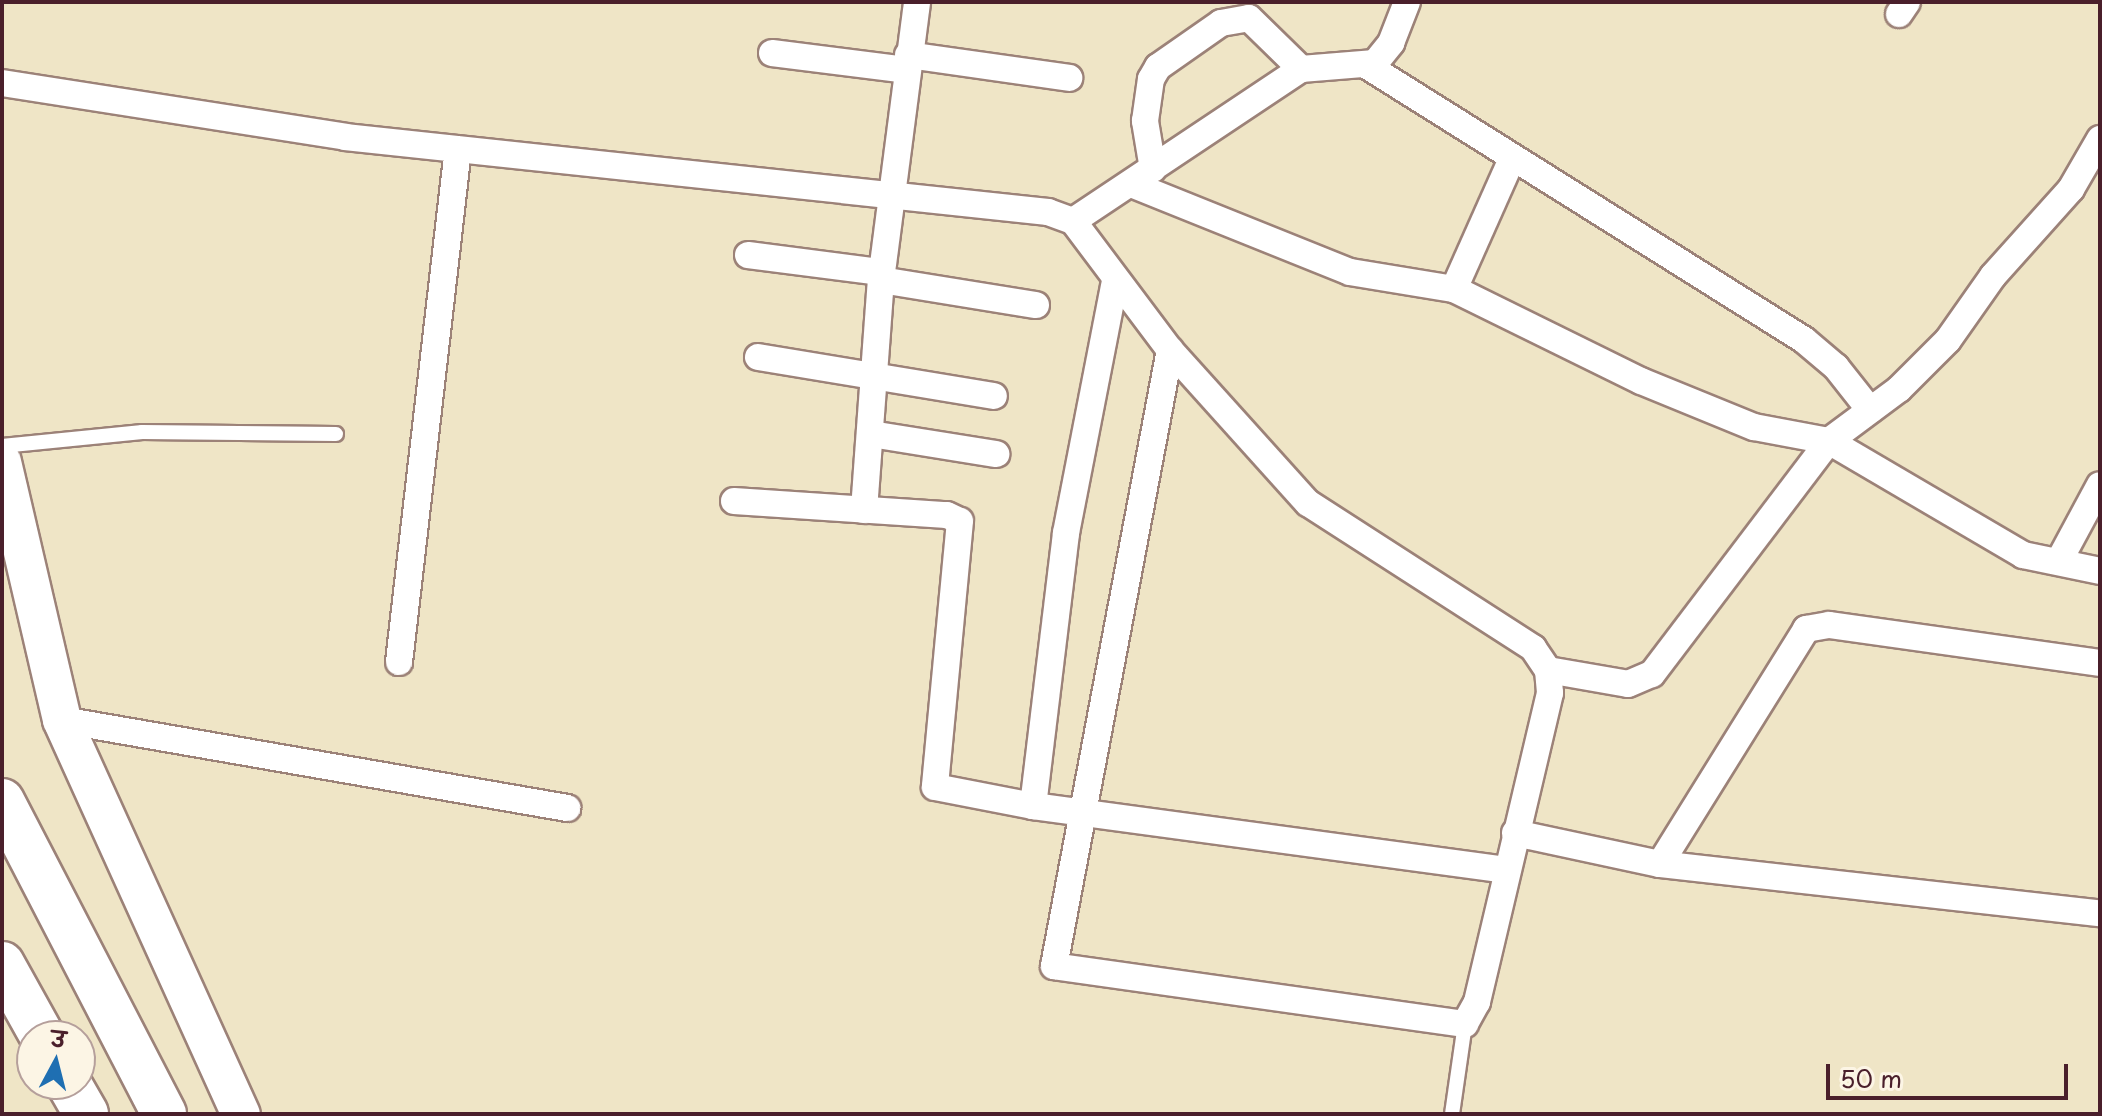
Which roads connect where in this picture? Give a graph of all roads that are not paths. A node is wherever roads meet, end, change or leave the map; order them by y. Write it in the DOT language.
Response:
graph roads {
  1 [pos="917,2"];
  2 [pos="1407,2"];
  3 [pos="772,53"];
  4 [pos="907,62"];
  5 [pos="1366,65"];
  6 [pos="1301,69"];
  7 [pos="1069,78"];
  8 [pos="2,83"];
  9 [pos="2100,139"];
  10 [pos="458,149"];
  11 [pos="1511,161"];
  12 [pos="1142,177"];
  13 [pos="891,195"];
  14 [pos="1073,221"];
  15 [pos="748,255"];
  16 [pos="881,276"];
  17 [pos="1115,280"];
  18 [pos="1454,289"];
  19 [pos="1036,305"];
  20 [pos="1170,350"];
  21 [pos="758,357"];
  22 [pos="876,373"];
  23 [pos="994,396"];
  24 [pos="1870,410"];
  25 [pos="336,434"];
  26 [pos="871,434"];
  27 [pos="1829,441"];
  28 [pos="2,446"];
  29 [pos="996,454"];
  30 [pos="2,462"];
  31 [pos="2100,485"];
  32 [pos="734,501"];
  33 [pos="864,510"];
  34 [pos="2059,561"];
  35 [pos="2100,571"];
  36 [pos="399,662"];
  37 [pos="2100,663"];
  38 [pos="1548,670"];
  39 [pos="62,720"];
  40 [pos="2,801"];
  41 [pos="1033,806"];
  42 [pos="567,808"];
  43 [pos="1081,812"];
  44 [pos="1515,833"];
  45 [pos="1660,864"];
  46 [pos="1506,870"];
  47 [pos="2100,913"];
  48 [pos="2,964"];
  49 [pos="33,1020"];
  50 [pos="1465,1024"];
  51 [pos="164,1114"];
  52 [pos="241,1114"];
  53 [pos="1452,1114"];
  1 -- 4 [label="street"];
  2 -- 5 [label="street"];
  3 -- 4 [label="street"];
  4 -- 7 [label="street"];
  4 -- 13 [label="street"];
  5 -- 6 [label="street"];
  5 -- 11 [label="street"];
  6 -- 12 [label="street"];
  6 -- 12 [label="street"];
  8 -- 10 [label="street"];
  9 -- 24 [label="street"];
  10 -- 13 [label="street"];
  10 -- 36 [label="street"];
  11 -- 18 [label="street"];
  11 -- 24 [label="street"];
  12 -- 14 [label="street"];
  12 -- 18 [label="street"];
  13 -- 14 [label="street"];
  13 -- 16 [label="street"];
  14 -- 17 [label="street"];
  15 -- 16 [label="street"];
  16 -- 19 [label="street"];
  16 -- 22 [label="street"];
  17 -- 20 [label="street"];
  17 -- 41 [label="street"];
  18 -- 27 [label="street"];
  20 -- 38 [label="street"];
  20 -- 43 [label="street"];
  21 -- 22 [label="street"];
  22 -- 23 [label="street"];
  22 -- 26 [label="street"];
  24 -- 27 [label="street"];
  25 -- 28 [label="lane"];
  26 -- 29 [label="street"];
  26 -- 33 [label="street"];
  27 -- 34 [label="street"];
  27 -- 38 [label="street"];
  30 -- 39 [label="main road"];
  31 -- 34 [label="street"];
  32 -- 33 [label="street"];
  33 -- 41 [label="street"];
  34 -- 35 [label="street"];
  37 -- 45 [label="street"];
  38 -- 44 [label="street"];
  39 -- 42 [label="street"];
  39 -- 52 [label="main road"];
  40 -- 51 [label="highway"];
  41 -- 43 [label="street"];
  43 -- 46 [label="street"];
  43 -- 50 [label="street"];
  44 -- 45 [label="street"];
  44 -- 46 [label="street"];
  45 -- 47 [label="street"];
  46 -- 50 [label="street"];
  48 -- 49 [label="highway"];
  50 -- 53 [label="lane"];
}
